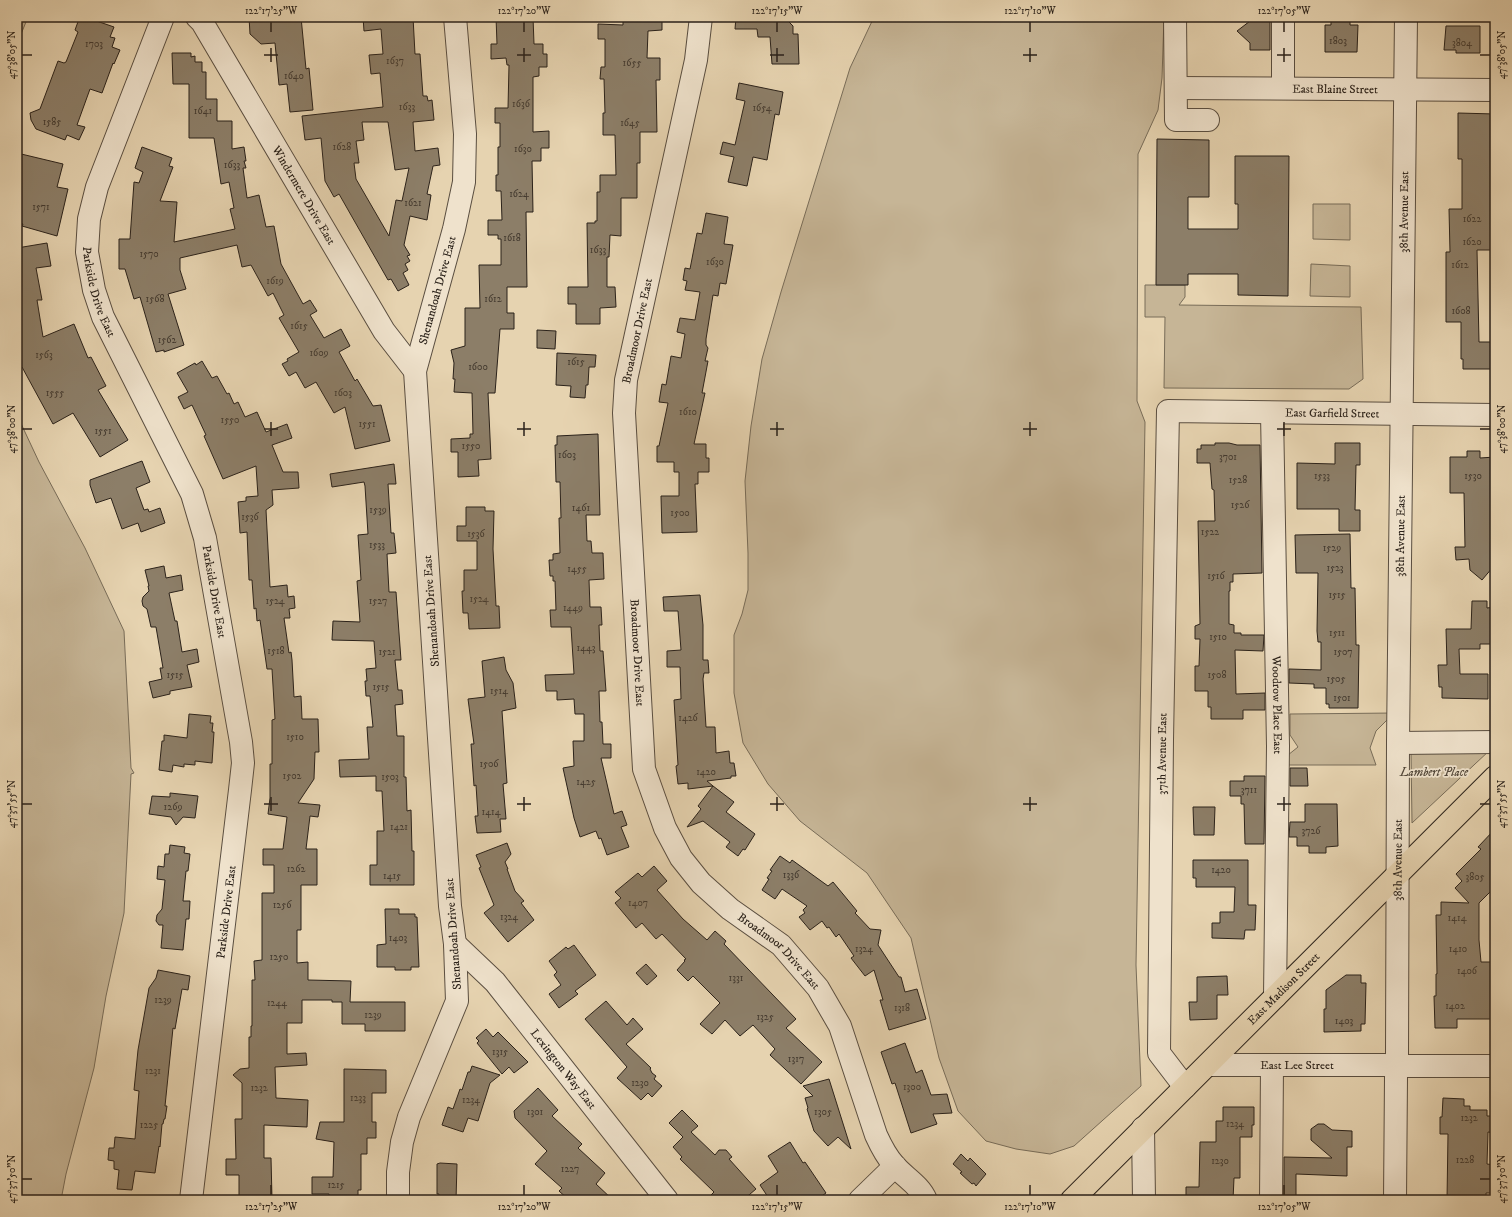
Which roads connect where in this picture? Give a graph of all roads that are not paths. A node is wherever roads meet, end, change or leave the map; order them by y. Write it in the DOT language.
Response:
graph roads {
  1 [pos="163,17"];
  2 [pos="197,17"];
  3 [pos="455,17"];
  4 [pos="701,17"];
  5 [pos="1175,17"];
  6 [pos="1283,17"];
  7 [pos="1406,17"];
  8 [pos="1176,88"];
  9 [pos="1283,88"];
  10 [pos="1405,90"];
  11 [pos="1495,90"];
  12 [pos="1208,120"];
  13 [pos="415,371"];
  14 [pos="1168,411"];
  15 [pos="1272,413"];
  16 [pos="1402,414"];
  17 [pos="1495,415"];
  18 [pos="1495,742"];
  19 [pos="1398,743"];
  20 [pos="1495,777"];
  21 [pos="1397,875"];
  22 [pos="455,944"];
  23 [pos="1276,997"];
  24 [pos="1208,1064"];
  25 [pos="1272,1066"];
  26 [pos="1396,1066"];
  27 [pos="1495,1066"];
  28 [pos="1185,1087"];
  29 [pos="1144,1128"];
  30 [pos="895,1166"];
  31 [pos="191,1200"];
  32 [pos="398,1200"];
  33 [pos="667,1200"];
  34 [pos="860,1200"];
  35 [pos="926,1200"];
  36 [pos="1072,1200"];
  37 [pos="1144,1200"];
  38 [pos="1271,1200"];
  39 [pos="1395,1200"];
  1 -- 31 [label="street, Parkside Drive East"];
  2 -- 13 [label="street, Windermere Drive East"];
  3 -- 13 [label="street, Shenandoah Drive East"];
  4 -- 30 [label="street, Broadmoor Drive East"];
  5 -- 8 [label="street"];
  6 -- 9 [label="street"];
  7 -- 10 [label="street, 38th Avenue East"];
  8 -- 9 [label="street, East Blaine Street"];
  8 -- 12 [label="street"];
  9 -- 10 [label="street, East Blaine Street"];
  10 -- 11 [label="street, East Blaine Street"];
  10 -- 16 [label="street, 38th Avenue East"];
  13 -- 22 [label="street, Shenandoah Drive East"];
  14 -- 15 [label="street, East Garfield Street"];
  14 -- 28 [label="street, 37th Avenue East"];
  15 -- 16 [label="street, East Garfield Street"];
  15 -- 23 [label="street, Woodrow Place East"];
  16 -- 17 [label="street, East Garfield Street"];
  16 -- 19 [label="street, 38th Avenue East"];
  18 -- 19 [label="street"];
  19 -- 21 [label="street, 38th Avenue East"];
  20 -- 21 [label="main road, East Madison Street"];
  21 -- 23 [label="main road, East Madison Street"];
  21 -- 26 [label="street, 38th Avenue East"];
  22 -- 32 [label="street, Shenandoah Drive East"];
  22 -- 33 [label="street, Lexington Way East"];
  23 -- 24 [label="main road, East Madison Street"];
  24 -- 25 [label="street, East Lee Street"];
  24 -- 28 [label="main road, East Madison Street"];
  25 -- 26 [label="street, East Lee Street"];
  25 -- 38 [label="street"];
  26 -- 27 [label="street, East Lee Street"];
  26 -- 39 [label="street, 38th Avenue East"];
  28 -- 29 [label="main road, East Madison Street"];
  29 -- 36 [label="main road, East Madison Street"];
  29 -- 37 [label="street"];
  30 -- 34 [label="street"];
  30 -- 35 [label="street, Broadmoor Drive East"];
}
